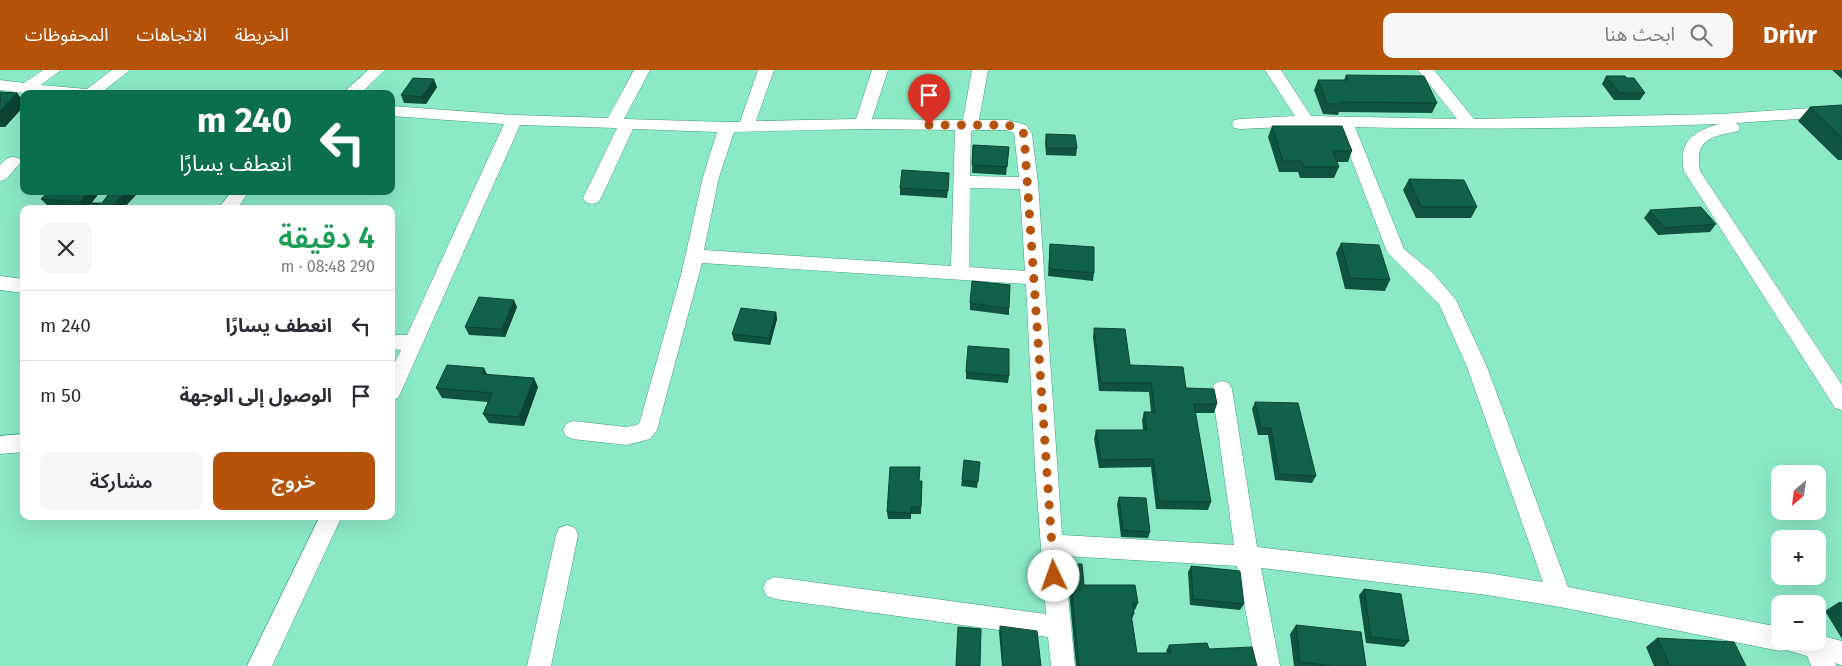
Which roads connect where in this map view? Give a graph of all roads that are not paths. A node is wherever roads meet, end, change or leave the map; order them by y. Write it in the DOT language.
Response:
graph roads {
  1 [pos="53,70"];
  2 [pos="122,70"];
  3 [pos="377,70"];
  4 [pos="642,70"];
  5 [pos="766,70"];
  6 [pos="880,70"];
  7 [pos="980,70"];
  8 [pos="1272,70"];
  9 [pos="1426,70"];
  10 [pos="0,85"];
  11 [pos="27,88"];
  12 [pos="48,90"];
  13 [pos="96,90"];
  14 [pos="354,90"];
  15 [pos="395,111"];
  16 [pos="1842,111"];
  17 [pos="1788,115"];
  18 [pos="514,120"];
  19 [pos="1306,121"];
  20 [pos="621,122"];
  21 [pos="1345,122"];
  22 [pos="862,124"];
  23 [pos="1240,124"];
  24 [pos="1470,124"];
  25 [pos="746,126"];
  26 [pos="966,126"];
  27 [pos="727,127"];
  28 [pos="13,162"];
  29 [pos="0,175"];
  30 [pos="962,182"];
  31 [pos="1028,183"];
  32 [pos="238,195"];
  33 [pos="592,198"];
  34 [pos="230,205"];
  35 [pos="695,256"];
  36 [pos="960,274"];
  37 [pos="1034,278"];
  38 [pos="395,342"];
  39 [pos="414,343"];
  40 [pos="395,383"];
  41 [pos="1222,389"];
  42 [pos="1842,402"];
  43 [pos="574,430"];
  44 [pos="20,444"];
  45 [pos="0,446"];
  46 [pos="329,520"];
  47 [pos="567,535"];
  48 [pos="1052,545"];
  49 [pos="1247,556"];
  50 [pos="774,588"];
  51 [pos="1560,596"];
  52 [pos="1058,627"];
  53 [pos="1771,637"];
  54 [pos="1810,651"];
  55 [pos="1842,653"];
  56 [pos="259,666"];
  57 [pos="539,666"];
  58 [pos="1063,666"];
  59 [pos="1268,666"];
  1 -- 11 [label="street"];
  2 -- 13 [label="street"];
  3 -- 14 [label="street"];
  4 -- 20 [label="street"];
  5 -- 25 [label="street"];
  6 -- 22 [label="street"];
  7 -- 26 [label="street"];
  8 -- 19 [label="street"];
  9 -- 24 [label="street"];
  10 -- 11 [label="street"];
  11 -- 12 [label="street"];
  15 -- 18 [label="street"];
  16 -- 17 [label="street"];
  17 -- 24 [label="street"];
  17 -- 42 [label="street"];
  18 -- 20 [label="street"];
  18 -- 39 [label="street"];
  19 -- 21 [label="street"];
  19 -- 23 [label="street"];
  20 -- 27 [label="street"];
  20 -- 33 [label="street"];
  21 -- 24 [label="street"];
  21 -- 51 [label="street"];
  22 -- 25 [label="street"];
  22 -- 26 [label="street"];
  25 -- 27 [label="street"];
  26 -- 30 [label="street"];
  26 -- 31 [label="street"];
  27 -- 35 [label="street"];
  28 -- 29 [label="street"];
  30 -- 31 [label="street"];
  30 -- 36 [label="street"];
  31 -- 37 [label="street"];
  32 -- 34 [label="street"];
  35 -- 36 [label="street"];
  35 -- 43 [label="street"];
  36 -- 37 [label="street"];
  37 -- 48 [label="street"];
  38 -- 39 [label="street"];
  39 -- 40 [label="street"];
  41 -- 49 [label="street"];
  44 -- 45 [label="street"];
  46 -- 56 [label="street"];
  47 -- 57 [label="street"];
  48 -- 49 [label="street"];
  48 -- 52 [label="street"];
  49 -- 51 [label="street"];
  49 -- 59 [label="street"];
  50 -- 52 [label="street"];
  51 -- 53 [label="street"];
  52 -- 58 [label="street"];
  54 -- 55 [label="street"];
}
